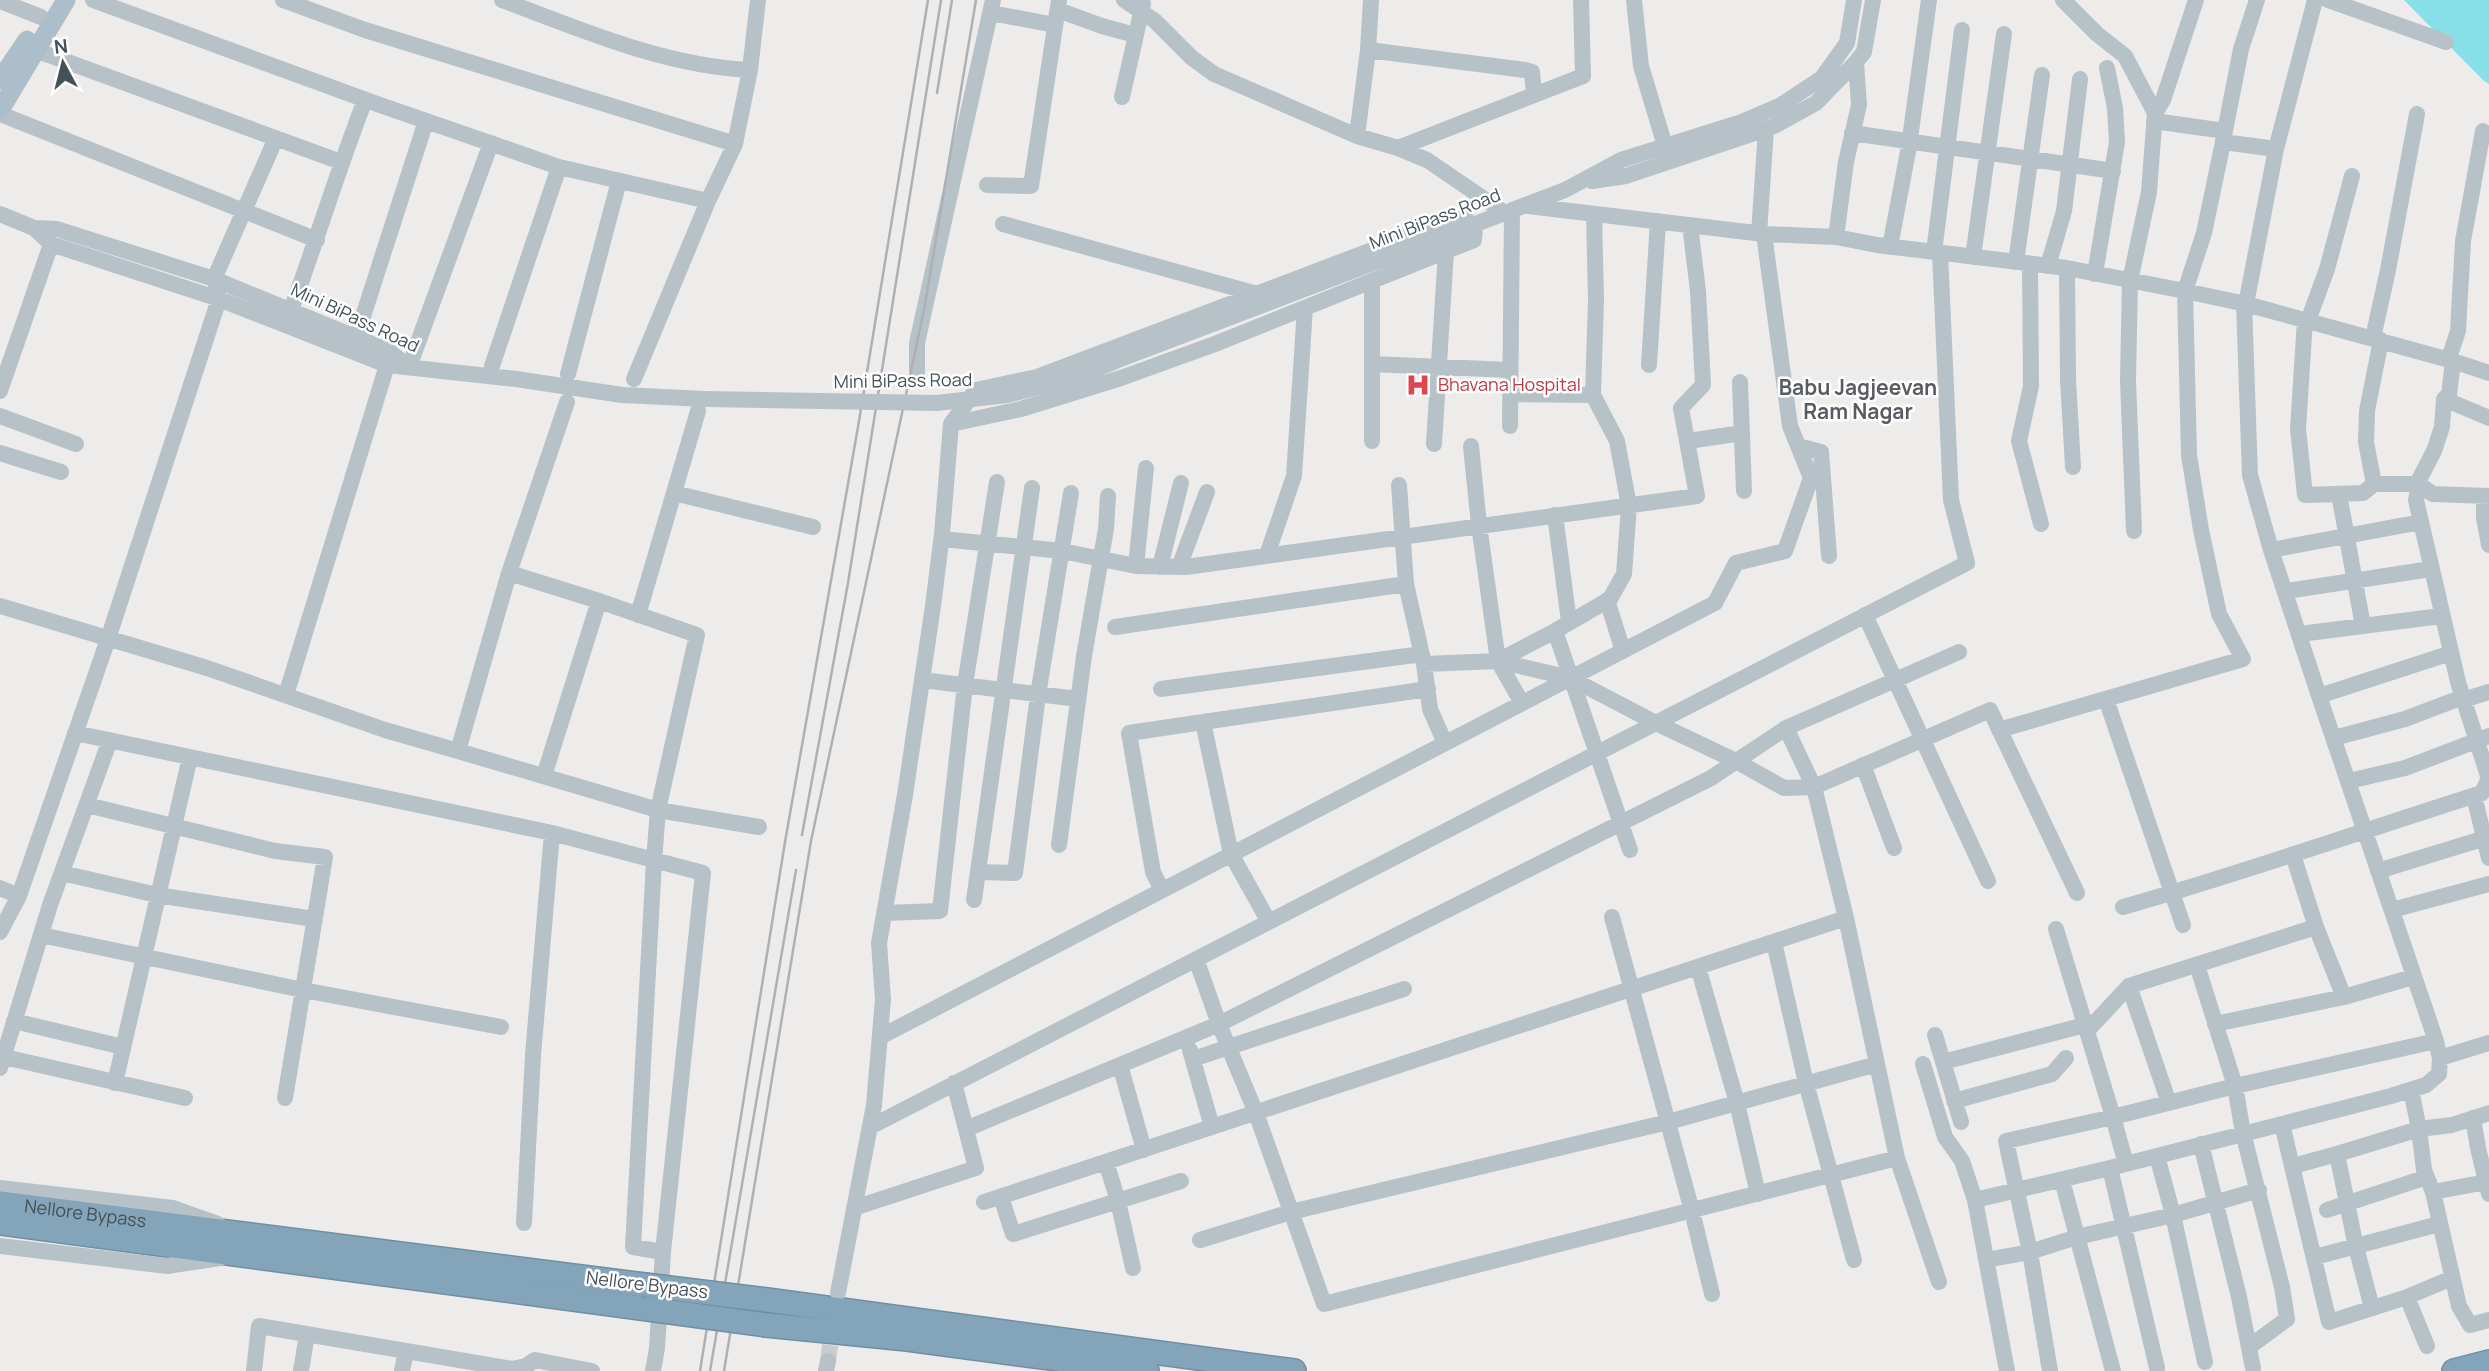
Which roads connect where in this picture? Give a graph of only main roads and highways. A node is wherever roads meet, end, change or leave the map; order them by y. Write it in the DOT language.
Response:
graph roads {
  1 [pos="52,0"];
  2 [pos="66,0"];
  3 [pos="0,80"];
  4 [pos="0,112"];
  5 [pos="0,1203"];
  6 [pos="0,1223"];
  7 [pos="245,1243"];
  8 [pos="2489,1362"];
  9 [pos="1147,1371"];
  10 [pos="1294,1371"];
  11 [pos="2454,1371"];
  1 -- 3 [label="main road"];
  2 -- 4 [label="main road"];
  5 -- 7 [label="highway, Nellore Bypass"];
  6 -- 7 [label="highway, Nellore Bypass"];
  7 -- 9 [label="highway, Nellore Bypass, bridge"];
  7 -- 10 [label="highway, Nellore Bypass, bridge"];
  8 -- 11 [label="highway"];
}
